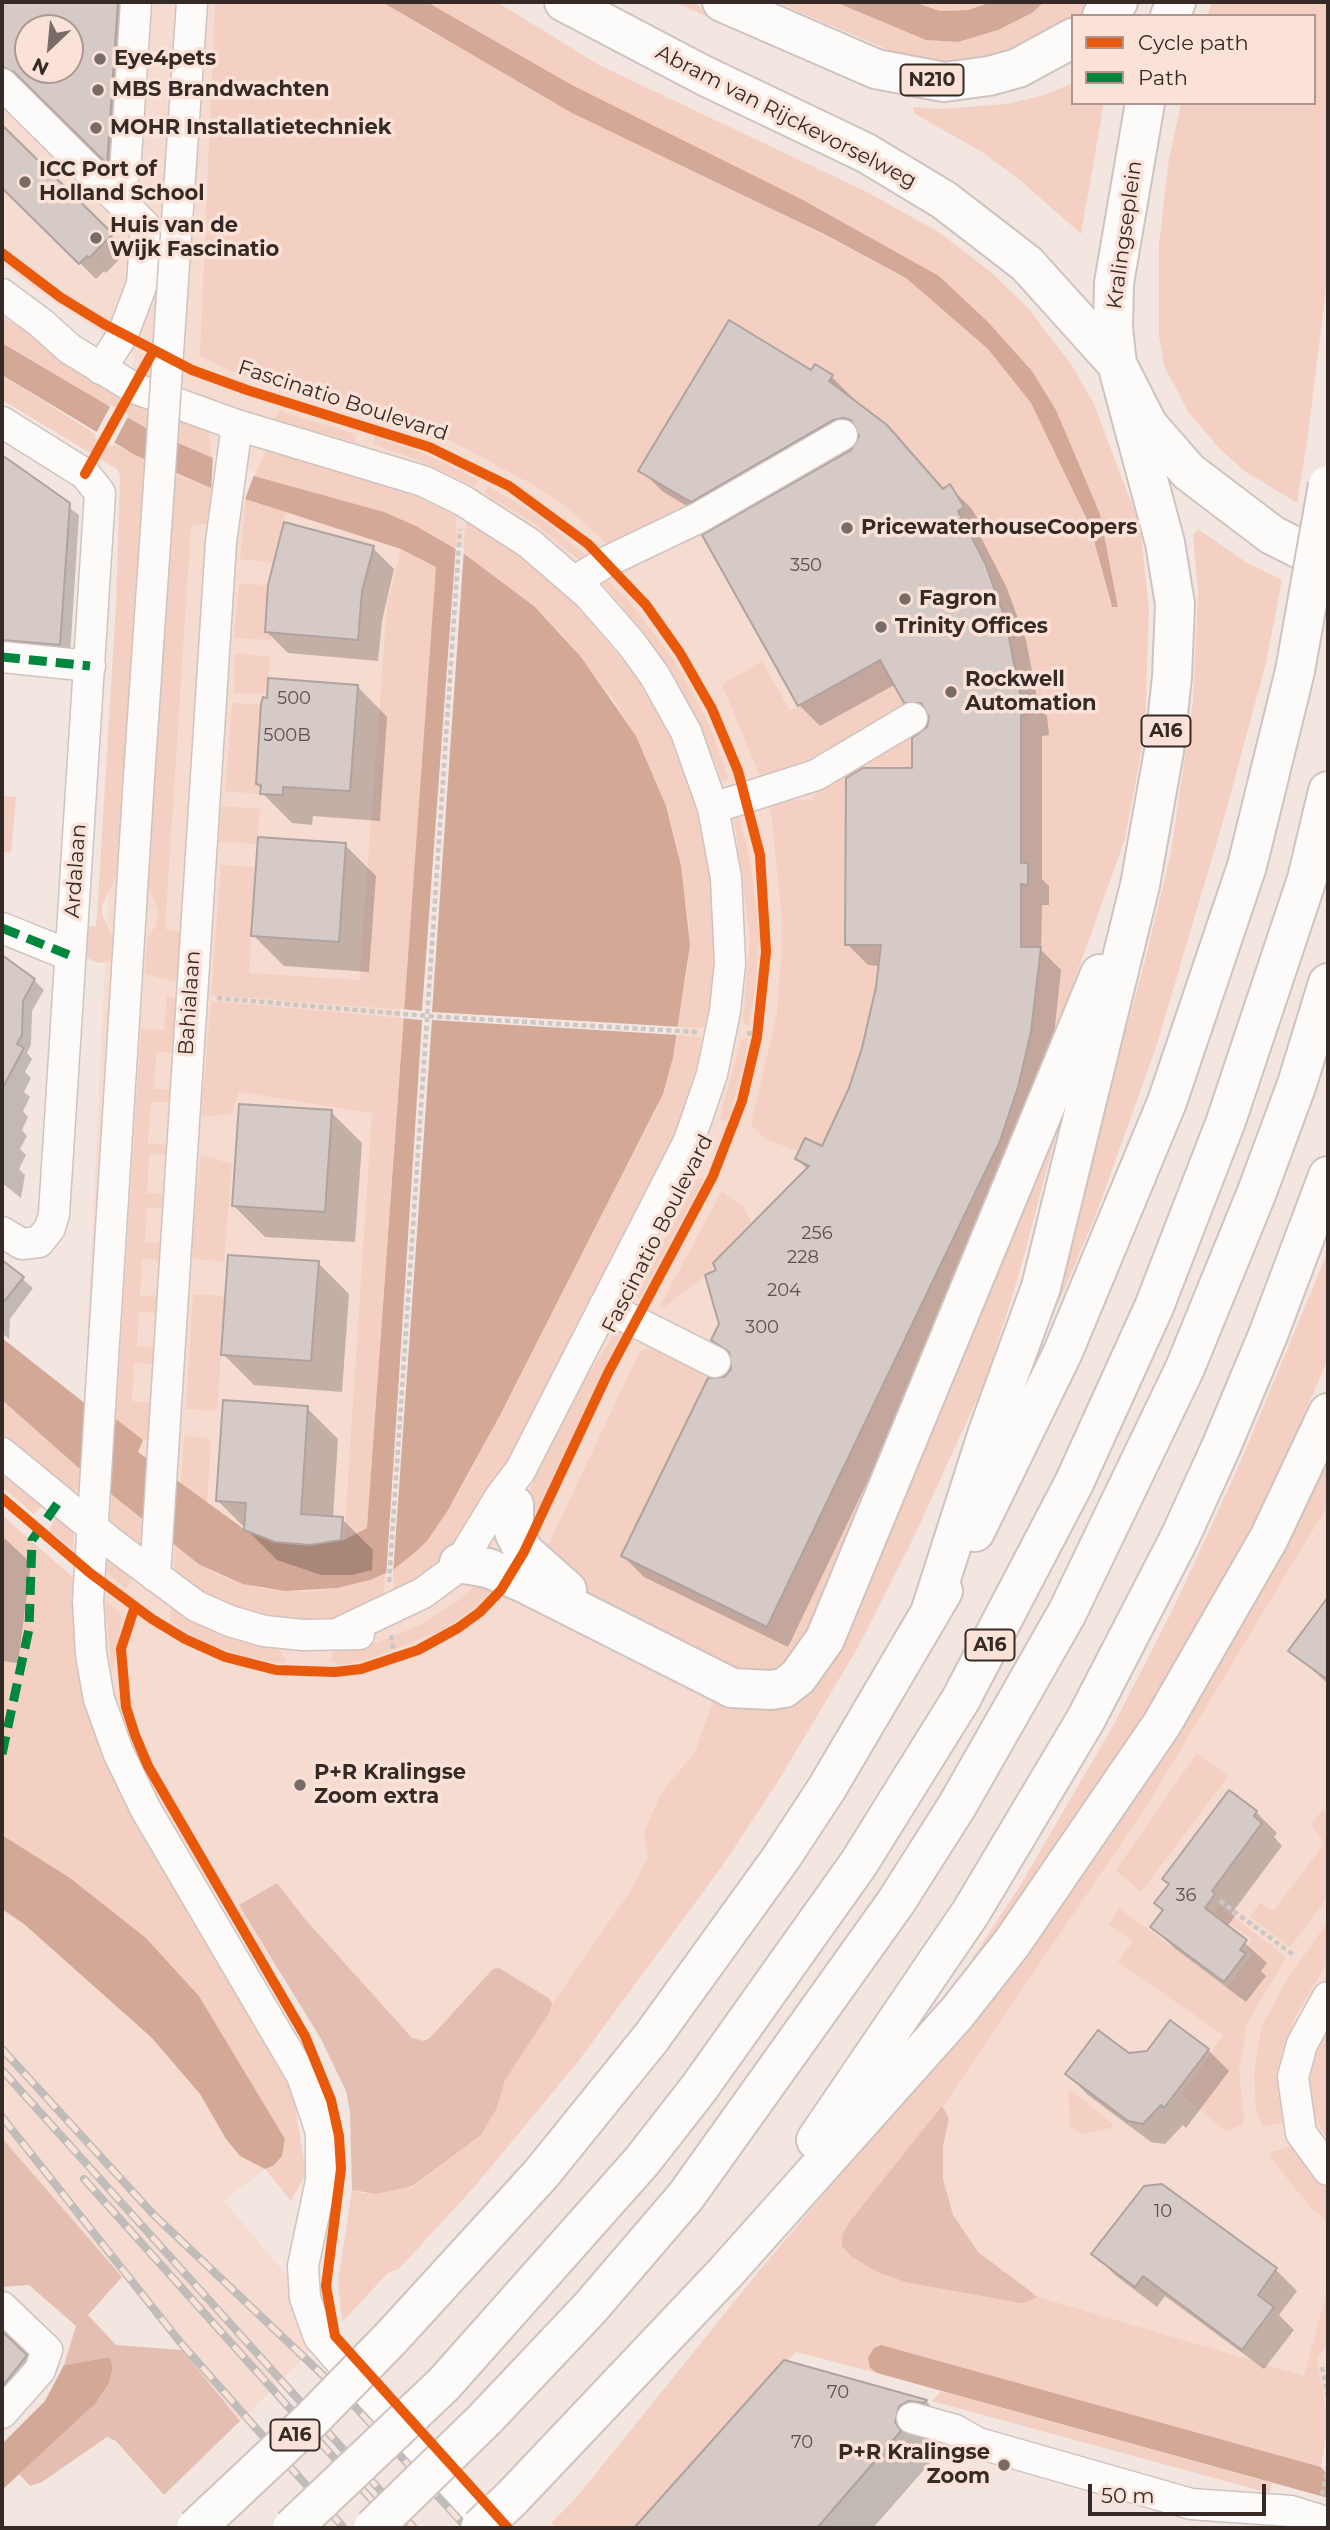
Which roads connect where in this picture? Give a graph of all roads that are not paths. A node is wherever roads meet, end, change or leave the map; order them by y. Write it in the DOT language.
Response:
graph roads {
  1 [pos="136,2"];
  2 [pos="192,2"];
  3 [pos="564,2"];
  4 [pos="722,2"];
  5 [pos="1118,2"];
  6 [pos="1104,14"];
  7 [pos="1071,39"];
  8 [pos="2,84"];
  9 [pos="1145,105"];
  10 [pos="107,187"];
  11 [pos="2,294"];
  12 [pos="106,361"];
  13 [pos="1117,363"];
  14 [pos="2,422"];
  15 [pos="237,425"];
  16 [pos="842,435"];
  17 [pos="1328,485"];
  18 [pos="1328,562"];
  19 [pos="575,581"];
  20 [pos="2,657"];
  21 [pos="90,666"];
  22 [pos="912,718"];
  23 [pos="1328,791"];
  24 [pos="713,808"];
  25 [pos="1140,886"];
  26 [pos="2,928"];
  27 [pos="69,955"];
  28 [pos="1328,983"];
  29 [pos="1328,1176"];
  30 [pos="8,1237"];
  31 [pos="604,1306"];
  32 [pos="715,1362"];
  33 [pos="1328,1413"];
  34 [pos="2,1452"];
  35 [pos="517,1488"];
  36 [pos="94,1529"];
  37 [pos="470,1565"];
  38 [pos="155,1576"];
  39 [pos="930,1613"];
  40 [pos="602,1621"];
  41 [pos="1328,1997"];
  42 [pos="1328,2170"];
  43 [pos="726,2272"];
  44 [pos="2,2307"];
  45 [pos="2,2413"];
  46 [pos="906,2425"];
  47 [pos="1324,2516"];
  48 [pos="1203,2518"];
  49 [pos="1242,2518"];
  50 [pos="196,2528"];
  51 [pos="292,2528"];
  52 [pos="373,2528"];
  53 [pos="480,2528"];
  54 [pos="486,2528"];
  55 [pos="1300,2528"];
  1 -- 10 [label="street"];
  2 -- 36 [label="street, bridge"];
  3 -- 13 [label="highway, Abram van Rijckevorselweg"];
  4 -- 7 [label="highway, N210"];
  5 -- 6 [label="highway"];
  8 -- 10 [label="street"];
  9 -- 13 [label="highway, Kralingseplein"];
  10 -- 12 [label="street"];
  11 -- 12 [label="street, Fascinatio Boulevard"];
  12 -- 15 [label="street, Fascinatio Boulevard"];
  13 -- 18 [label="highway, Kralingseplein"];
  13 -- 25 [label="highway, A16"];
  14 -- 21 [label="street, Ardalaan"];
  15 -- 19 [label="street, Fascinatio Boulevard"];
  15 -- 38 [label="street, Bahialaan"];
  16 -- 19 [label="street"];
  17 -- 39 [label="highway, A16, bridge"];
  19 -- 24 [label="street, Fascinatio Boulevard"];
  20 -- 21 [label="street"];
  21 -- 27 [label="street, Ardalaan"];
  22 -- 24 [label="street"];
  23 -- 51 [label="highway, A16, bridge"];
  24 -- 31 [label="street, Fascinatio Boulevard"];
  25 -- 39 [label="highway, A16"];
  25 -- 40 [label="highway"];
  26 -- 27 [label="street"];
  27 -- 30 [label="street, Ardalaan"];
  28 -- 52 [label="highway, A16, bridge"];
  29 -- 43 [label="highway"];
  31 -- 32 [label="street"];
  31 -- 35 [label="street, Fascinatio Boulevard"];
  33 -- 43 [label="highway"];
  34 -- 36 [label="street, Fascinatio Boulevard"];
  35 -- 37 [label="street, Fascinatio Boulevard"];
  35 -- 40 [label="highway"];
  36 -- 38 [label="street, Fascinatio Boulevard"];
  36 -- 54 [label="street"];
  37 -- 38 [label="street, Fascinatio Boulevard"];
  37 -- 40 [label="highway"];
  39 -- 50 [label="highway, A16, bridge"];
  41 -- 42 [label="street"];
  43 -- 53 [label="highway, bridge"];
  44 -- 45 [label="street"];
  46 -- 48 [label="street"];
  47 -- 49 [label="street"];
  48 -- 49 [label="street"];
  49 -- 55 [label="street"];
}
